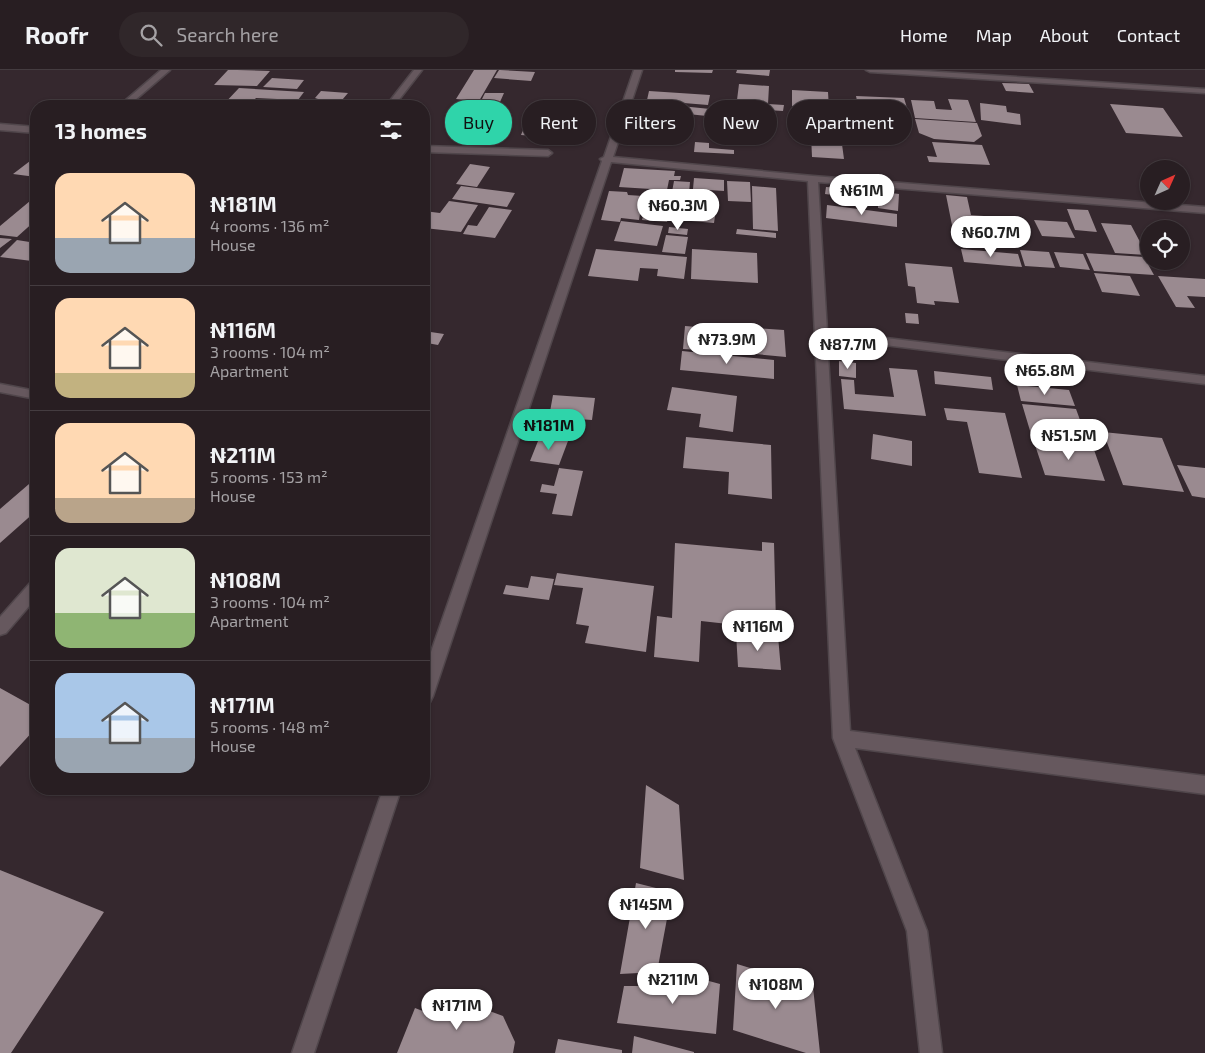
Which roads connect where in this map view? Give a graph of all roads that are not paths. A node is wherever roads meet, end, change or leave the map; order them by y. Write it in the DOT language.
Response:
graph roads {
  1 [pos="166,70"];
  2 [pos="418,70"];
  3 [pos="638,70"];
  4 [pos="870,70"];
  5 [pos="1205,91"];
  6 [pos="130,100"];
  7 [pos="395,100"];
  8 [pos="0,126"];
  9 [pos="30,129"];
  10 [pos="430,149"];
  11 [pos="548,153"];
  12 [pos="605,160"];
  13 [pos="813,180"];
  14 [pos="1205,210"];
  15 [pos="821,334"];
  16 [pos="1205,380"];
  17 [pos="0,388"];
  18 [pos="30,394"];
  19 [pos="30,594"];
  20 [pos="0,628"];
  21 [pos="430,678"];
  22 [pos="842,738"];
  23 [pos="1205,785"];
  24 [pos="390,795"];
  25 [pos="303,1053"];
  26 [pos="931,1053"];
  1 -- 6 [label="street"];
  2 -- 7 [label="street"];
  3 -- 12 [label="street"];
  4 -- 5 [label="street"];
  8 -- 9 [label="street"];
  10 -- 11 [label="street"];
  12 -- 13 [label="street"];
  12 -- 21 [label="street"];
  13 -- 14 [label="street"];
  13 -- 15 [label="street"];
  15 -- 16 [label="street"];
  15 -- 22 [label="street"];
  17 -- 18 [label="street"];
  19 -- 20 [label="street"];
  22 -- 23 [label="street"];
  22 -- 26 [label="street"];
  24 -- 25 [label="street"];
}
